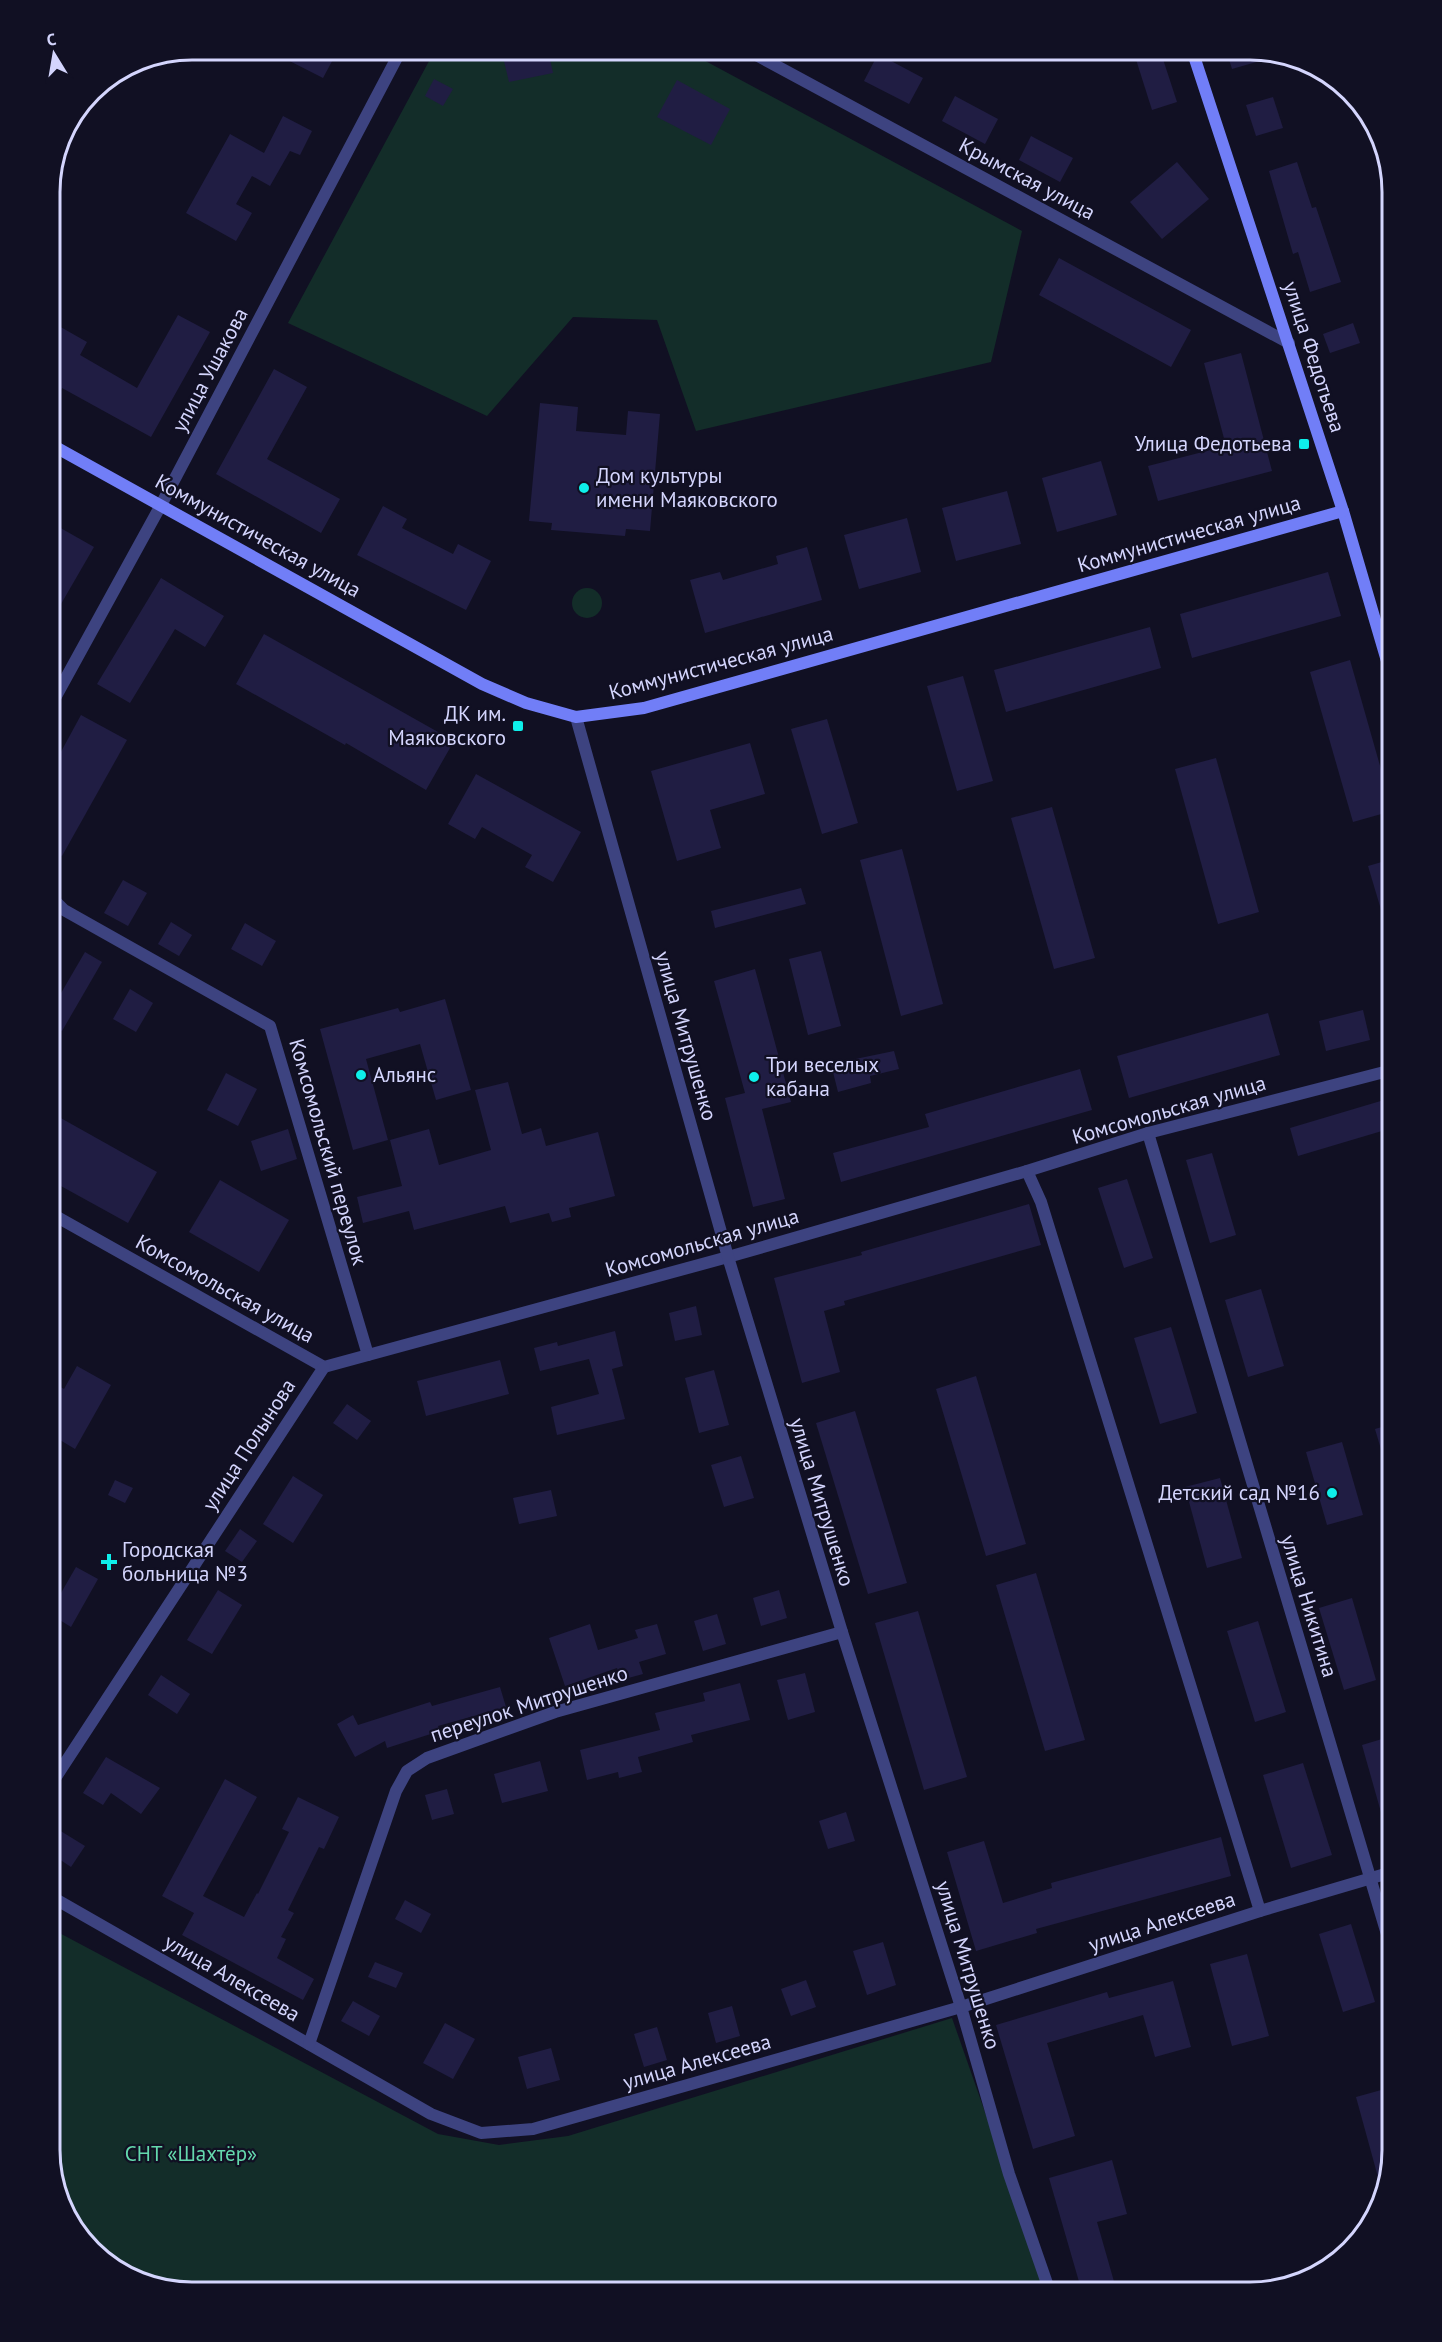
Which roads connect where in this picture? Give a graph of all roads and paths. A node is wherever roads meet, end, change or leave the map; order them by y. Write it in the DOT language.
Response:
graph roads {
  1 [pos="396,60"];
  2 [pos="765,60"];
  3 [pos="1195,60"];
  4 [pos="1289,343"];
  5 [pos="60,449"];
  6 [pos="161,505"];
  7 [pos="1343,510"];
  8 [pos="1382,644"];
  9 [pos="60,688"];
  10 [pos="576,717"];
  11 [pos="60,906"];
  12 [pos="1382,1073"];
  13 [pos="1148,1133"];
  14 [pos="1028,1171"];
  15 [pos="60,1219"];
  16 [pos="728,1257"];
  17 [pos="368,1355"];
  18 [pos="324,1367"];
  19 [pos="842,1632"];
  20 [pos="60,1771"];
  21 [pos="1382,1875"];
  22 [pos="1370,1878"];
  23 [pos="60,1902"];
  24 [pos="1260,1911"];
  25 [pos="1382,1918"];
  26 [pos="961,2007"];
  27 [pos="309,2044"];
  28 [pos="1047,2282"];
  1 -- 6 [label="street, улица Ушакова"];
  2 -- 4 [label="street, Крымская улица"];
  3 -- 4 [label="main road, улица Федотьева"];
  4 -- 7 [label="main road, улица Федотьева"];
  5 -- 6 [label="main road, Коммунистическая улица"];
  6 -- 9 [label="street, улица Ушакова"];
  6 -- 10 [label="main road, Коммунистическая улица"];
  7 -- 8 [label="main road, улица Федотьева"];
  7 -- 10 [label="main road, Коммунистическая улица"];
  10 -- 16 [label="street, улица Митрушенко"];
  11 -- 17 [label="street, Комсомольский переулок"];
  12 -- 13 [label="street, Комсомольская улица"];
  13 -- 14 [label="street, Комсомольская улица"];
  13 -- 22 [label="street, улица Никитина"];
  14 -- 16 [label="street, Комсомольская улица"];
  14 -- 24 [label="street"];
  15 -- 18 [label="street, Комсомольская улица"];
  16 -- 17 [label="street, Комсомольская улица"];
  16 -- 19 [label="street, улица Митрушенко"];
  17 -- 18 [label="street, Комсомольская улица"];
  18 -- 20 [label="street, улица Полынова"];
  19 -- 26 [label="street, улица Митрушенко"];
  19 -- 27 [label="street, переулок Митрушенко"];
  21 -- 22 [label="street, улица Алексеева"];
  22 -- 24 [label="street, улица Алексеева"];
  22 -- 25 [label="street, улица Никитина"];
  23 -- 27 [label="street, улица Алексеева"];
  24 -- 26 [label="street, улица Алексеева"];
  26 -- 27 [label="street, улица Алексеева"];
  26 -- 28 [label="street, улица Митрушенко"];
}
